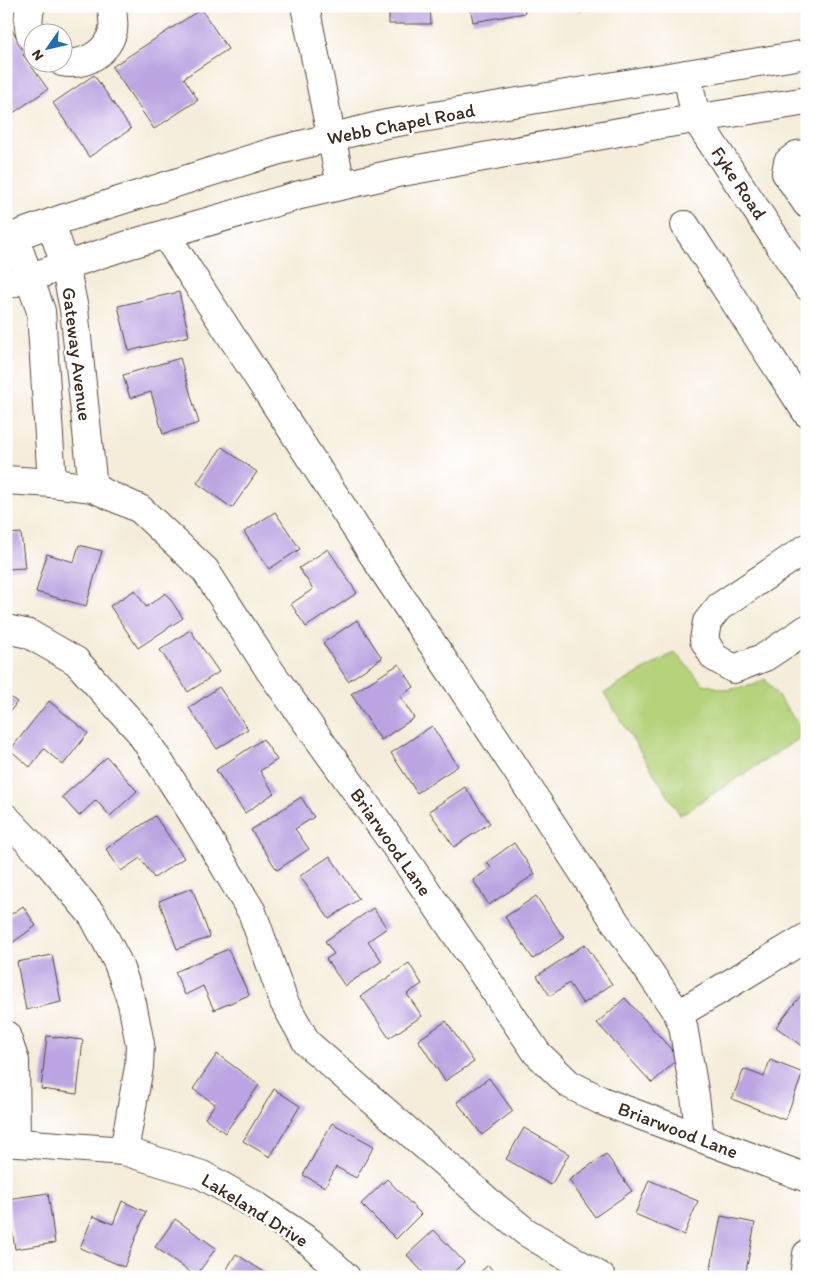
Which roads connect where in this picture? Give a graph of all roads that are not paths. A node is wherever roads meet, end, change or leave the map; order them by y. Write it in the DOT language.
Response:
graph roads {
  1 [pos="31,6"];
  2 [pos="112,6"];
  3 [pos="305,6"];
  4 [pos="28,22"];
  5 [pos="807,54"];
  6 [pos="72,63"];
  7 [pos="687,74"];
  8 [pos="807,101"];
  9 [pos="696,119"];
  10 [pos="332,137"];
  11 [pos="807,154"];
  12 [pos="341,185"];
  13 [pos="807,204"];
  14 [pos="51,223"];
  15 [pos="685,225"];
  16 [pos="165,234"];
  17 [pos="10,238"];
  18 [pos="65,265"];
  19 [pos="18,281"];
  20 [pos="807,286"];
  21 [pos="807,413"];
  22 [pos="6,480"];
  23 [pos="52,483"];
  24 [pos="93,488"];
  25 [pos="807,548"];
  26 [pos="6,629"];
  27 [pos="807,629"];
  28 [pos="6,818"];
  29 [pos="807,937"];
  30 [pos="678,1014"];
  31 [pos="6,1034"];
  32 [pos="700,1138"];
  33 [pos="11,1143"];
  34 [pos="124,1151"];
  35 [pos="807,1178"];
  36 [pos="807,1254"];
  37 [pos="346,1277"];
  38 [pos="601,1277"];
  39 [pos="804,1277"];
  1 -- 4 [label="street"];
  2 -- 6 [label="street"];
  3 -- 10 [label="street"];
  5 -- 7 [label="street, Webb Chapel Road"];
  7 -- 9 [label="street, Fyke Road"];
  7 -- 10 [label="street, Webb Chapel Road"];
  8 -- 9 [label="street"];
  9 -- 12 [label="street"];
  9 -- 20 [label="street, Fyke Road"];
  10 -- 12 [label="street"];
  10 -- 14 [label="street, Webb Chapel Road"];
  11 -- 13 [label="street"];
  12 -- 16 [label="street"];
  14 -- 17 [label="street, Webb Chapel Road"];
  14 -- 18 [label="street, Gateway Avenue"];
  15 -- 21 [label="street"];
  16 -- 18 [label="street"];
  16 -- 30 [label="street"];
  17 -- 19 [label="street, Gateway Avenue"];
  18 -- 19 [label="street"];
  18 -- 24 [label="street, Gateway Avenue"];
  19 -- 23 [label="street, Gateway Avenue"];
  22 -- 23 [label="street, Briarwood Lane"];
  23 -- 24 [label="street, Briarwood Lane"];
  24 -- 32 [label="street, Briarwood Lane"];
  25 -- 27 [label="street"];
  26 -- 38 [label="street"];
  28 -- 34 [label="street"];
  29 -- 30 [label="street"];
  30 -- 32 [label="street"];
  31 -- 33 [label="street"];
  32 -- 35 [label="street, Briarwood Lane"];
  33 -- 34 [label="street, Lakeland Drive"];
  34 -- 37 [label="street, Lakeland Drive"];
  36 -- 39 [label="street"];
}
